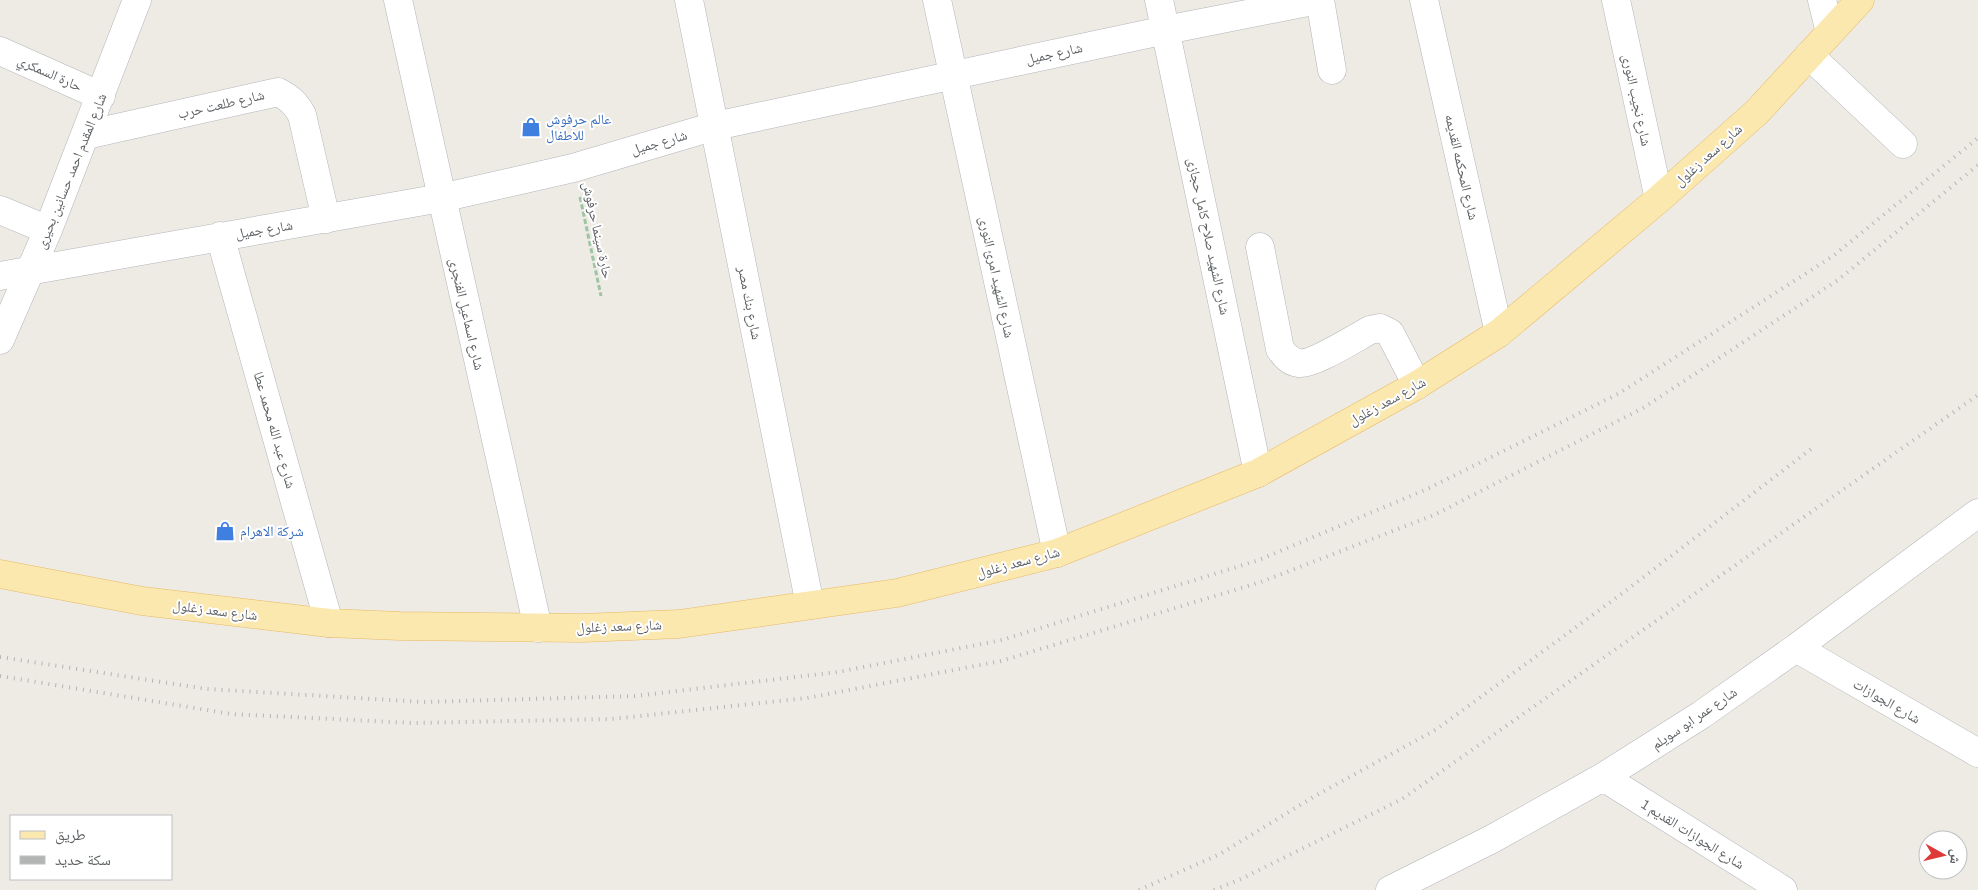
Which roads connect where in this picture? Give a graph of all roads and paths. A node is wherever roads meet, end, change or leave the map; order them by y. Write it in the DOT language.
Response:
graph roads {
  1 [pos="137,0"];
  2 [pos="398,0"];
  3 [pos="689,0"];
  4 [pos="937,0"];
  5 [pos="1159,0"];
  6 [pos="1319,0"];
  7 [pos="1424,0"];
  8 [pos="1616,0"];
  9 [pos="1822,0"];
  10 [pos="1860,0"];
  11 [pos="1166,30"];
  12 [pos="1830,32"];
  13 [pos="0,51"];
  14 [pos="1809,55"];
  15 [pos="1332,70"];
  16 [pos="953,74"];
  17 [pos="101,96"];
  18 [pos="715,126"];
  19 [pos="86,135"];
  20 [pos="1903,144"];
  21 [pos="573,168"];
  22 [pos="441,198"];
  23 [pos="1659,199"];
  24 [pos="0,210"];
  25 [pos="326,219"];
  26 [pos="48,230"];
  27 [pos="220,236"];
  28 [pos="1260,248"];
  29 [pos="30,269"];
  30 [pos="0,276"];
  31 [pos="601,296"];
  32 [pos="1499,333"];
  33 [pos="0,340"];
  34 [pos="1417,385"];
  35 [pos="1258,473"];
  36 [pos="1977,514"];
  37 [pos="1057,553"];
  38 [pos="0,574"];
  39 [pos="810,605"];
  40 [pos="329,623"];
  41 [pos="538,628"];
  42 [pos="1796,648"];
  43 [pos="1978,753"];
  44 [pos="1603,777"];
  45 [pos="1773,888"];
  46 [pos="1390,890"];
  1 -- 17 [label="street, شارع المقدم احمد حسانين بحيرى"];
  2 -- 22 [label="street, شارع اسماعيل الفنجرى"];
  3 -- 18 [label="street, شارع بنك مصر"];
  4 -- 16 [label="street, شارع الشهيد امرئ النورى"];
  5 -- 11 [label="street, شارع الشهيد صلاح كامل حجازى"];
  6 -- 11 [label="street, شارع جميل"];
  6 -- 15 [label="street"];
  7 -- 32 [label="street, شارع المحكمه القديمه"];
  8 -- 23 [label="street, شارع نجيب النورى"];
  9 -- 12 [label="street"];
  10 -- 12 [label="main road, شارع سعد زغلول"];
  11 -- 16 [label="street, شارع جميل"];
  11 -- 35 [label="street, شارع الشهيد صلاح كامل حجازى"];
  12 -- 14 [label="main road, شارع سعد زغلول"];
  13 -- 17 [label="street, حارة السمكري"];
  14 -- 20 [label="street"];
  14 -- 23 [label="main road, شارع سعد زغلول"];
  16 -- 18 [label="street, شارع جميل"];
  16 -- 37 [label="street, شارع الشهيد امرئ النورى"];
  17 -- 19 [label="street, شارع المقدم احمد حسانين بحيرى"];
  18 -- 21 [label="street, شارع جميل"];
  18 -- 39 [label="street, شارع بنك مصر"];
  19 -- 25 [label="street, شارع طلعت حرب"];
  19 -- 26 [label="street, شارع المقدم احمد حسانين بحيرى"];
  21 -- 22 [label="street, شارع جميل"];
  21 -- 31 [label="path, حارة سينما حرفوش"];
  22 -- 25 [label="street, شارع جميل"];
  22 -- 41 [label="street, شارع اسماعيل الفنجرى"];
  23 -- 32 [label="main road, شارع سعد زغلول"];
  24 -- 26 [label="street"];
  25 -- 27 [label="street, شارع جميل"];
  26 -- 29 [label="street, شارع المقدم احمد حسانين بحيرى"];
  27 -- 29 [label="street, شارع جميل"];
  27 -- 40 [label="street, شارع عبد الله محمد عطا"];
  28 -- 34 [label="street"];
  29 -- 30 [label="street, شارع جميل"];
  29 -- 33 [label="street, شارع المقدم احمد حسانين بحيرى"];
  32 -- 34 [label="main road, شارع سعد زغلول"];
  34 -- 35 [label="main road, شارع سعد زغلول"];
  35 -- 37 [label="main road, شارع سعد زغلول"];
  36 -- 42 [label="street, شارع عمر ابو سويلم"];
  37 -- 39 [label="main road, شارع سعد زغلول"];
  38 -- 40 [label="main road, شارع سعد زغلول"];
  39 -- 41 [label="main road, شارع سعد زغلول"];
  40 -- 41 [label="main road, شارع سعد زغلول"];
  42 -- 43 [label="street, شارع الجوازات"];
  42 -- 44 [label="street, شارع عمر ابو سويلم"];
  44 -- 45 [label="street, شارع الجوازات القديم 1"];
  44 -- 46 [label="street, شارع عمر ابو سويلم"];
}
